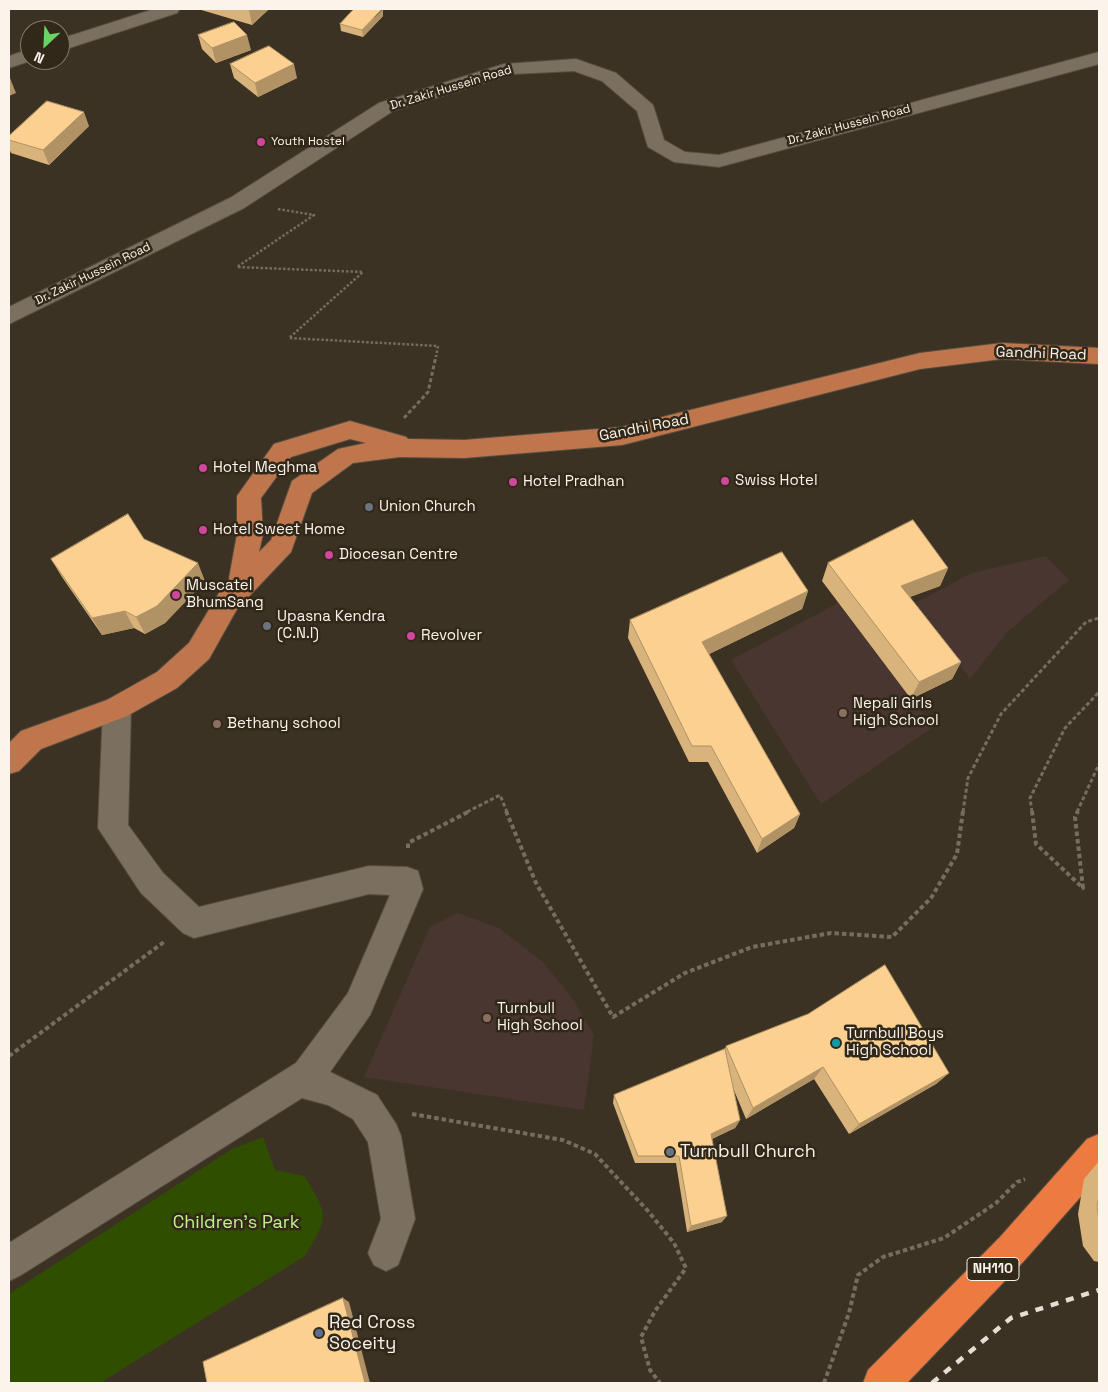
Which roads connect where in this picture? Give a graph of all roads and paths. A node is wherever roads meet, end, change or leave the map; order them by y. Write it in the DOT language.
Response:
graph roads {
  1 [pos="171,9"];
  2 [pos="70,42"];
  3 [pos="1099,58"];
  4 [pos="237,203"];
  5 [pos="9,316"];
  6 [pos="1099,356"];
  7 [pos="384,439"];
  8 [pos="417,448"];
  9 [pos="234,594"];
  10 [pos="1099,618"];
  11 [pos="1099,692"];
  12 [pos="117,708"];
  13 [pos="9,762"];
  14 [pos="1099,764"];
  15 [pos="408,889"];
  16 [pos="194,923"];
  17 [pos="9,1056"];
  18 [pos="300,1081"];
  19 [pos="364,1107"];
  20 [pos="1099,1151"];
  21 [pos="1034,1177"];
  22 [pos="386,1253"];
  23 [pos="9,1263"];
  24 [pos="660,1383"];
  25 [pos="824,1383"];
  26 [pos="881,1383"];
  1 -- 2 [label="street"];
  3 -- 4 [label="street, Dr. Zakir Hussein Road"];
  4 -- 5 [label="street, Dr. Zakir Hussein Road"];
  4 -- 7 [label="path"];
  6 -- 8 [label="main road, Gandhi Road"];
  7 -- 8 [label="main road"];
  7 -- 9 [label="main road"];
  8 -- 9 [label="main road, Gandhi Road"];
  9 -- 12 [label="main road"];
  10 -- 15 [label="path"];
  11 -- 14 [label="path"];
  12 -- 13 [label="main road"];
  12 -- 16 [label="street"];
  15 -- 16 [label="street"];
  15 -- 18 [label="street"];
  16 -- 17 [label="path"];
  18 -- 19 [label="street"];
  18 -- 23 [label="street"];
  19 -- 22 [label="street"];
  19 -- 24 [label="path"];
  20 -- 26 [label="highway, NH110"];
  21 -- 25 [label="path"];
}
